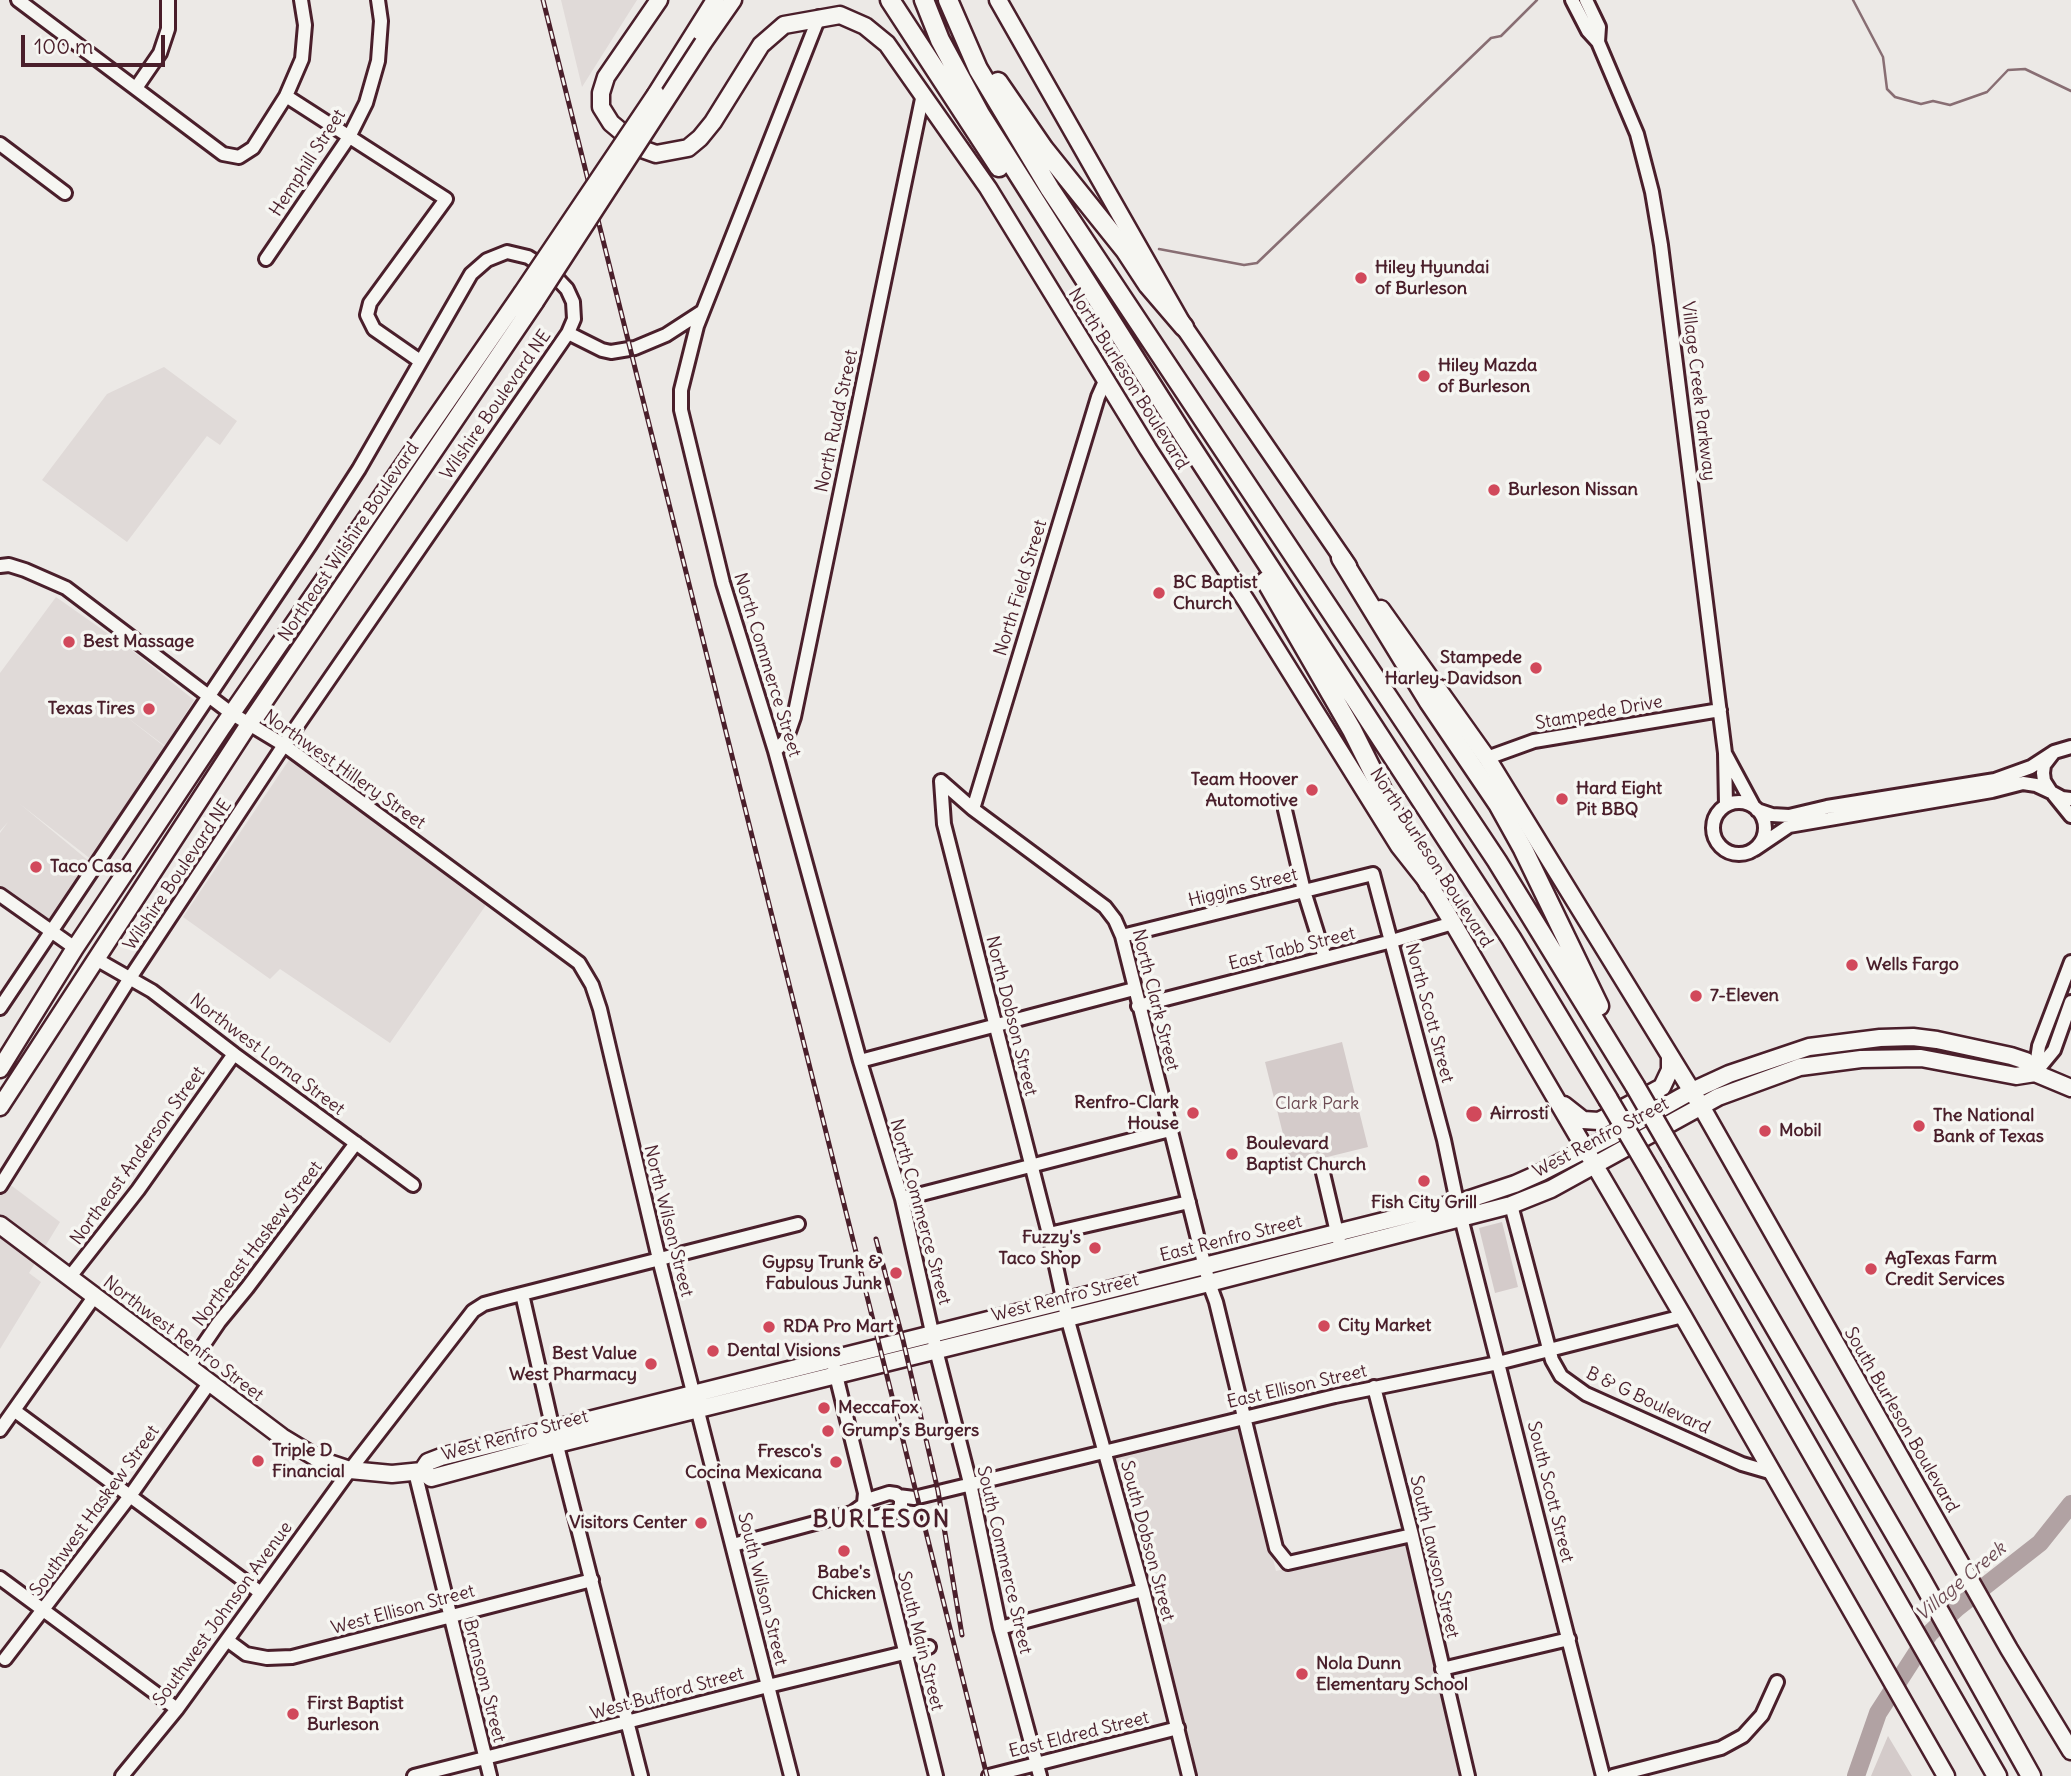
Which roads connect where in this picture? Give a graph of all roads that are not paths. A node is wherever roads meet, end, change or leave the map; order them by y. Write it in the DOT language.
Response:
graph roads {
  1 [pos="18,0"];
  2 [pos="168,0"];
  3 [pos="300,0"];
  4 [pos="379,0"];
  5 [pos="659,0"];
  6 [pos="715,0"];
  7 [pos="733,0"];
  8 [pos="890,0"];
  9 [pos="923,0"];
  10 [pos="950,0"];
  11 [pos="998,0"];
  12 [pos="1572,0"];
  13 [pos="1586,7"];
  14 [pos="819,17"];
  15 [pos="136,89"];
  16 [pos="923,94"];
  17 [pos="286,96"];
  18 [pos="349,137"];
  19 [pos="5,147"];
  20 [pos="0,163"];
  21 [pos="65,193"];
  22 [pos="266,258"];
  23 [pos="1082,276"];
  24 [pos="528,297"];
  25 [pos="704,311"];
  26 [pos="1184,327"];
  27 [pos="568,333"];
  28 [pos="420,361"];
  29 [pos="1105,379"];
  30 [pos="1184,436"];
  31 [pos="1341,558"];
  32 [pos="0,566"];
  33 [pos="209,696"];
  34 [pos="1720,710"];
  35 [pos="232,713"];
  36 [pos="249,724"];
  37 [pos="284,745"];
  38 [pos="2071,747"];
  39 [pos="775,751"];
  40 [pos="2054,752"];
  41 [pos="1726,753"];
  42 [pos="1487,758"];
  43 [pos="2053,793"];
  44 [pos="2071,799"];
  45 [pos="1726,805"];
  46 [pos="1756,808"];
  47 [pos="973,809"];
  48 [pos="1285,810"];
  49 [pos="2071,816"];
  50 [pos="1755,849"];
  51 [pos="1373,874"];
  52 [pos="1429,884"];
  53 [pos="1304,891"];
  54 [pos="0,895"];
  55 [pos="1453,923"];
  56 [pos="49,932"];
  57 [pos="1122,936"];
  58 [pos="1392,941"];
  59 [pos="75,948"];
  60 [pos="1325,958"];
  61 [pos="96,959"];
  62 [pos="2071,962"];
  63 [pos="130,978"];
  64 [pos="1134,989"];
  65 [pos="2071,1002"];
  66 [pos="1138,1006"];
  67 [pos="0,1008"];
  68 [pos="996,1026"];
  69 [pos="1880,1038"];
  70 [pos="234,1054"];
  71 [pos="610,1056"];
  72 [pos="1670,1056"];
  73 [pos="860,1061"];
  74 [pos="1800,1067"];
  75 [pos="0,1069"];
  76 [pos="2035,1073"];
  77 [pos="1635,1086"];
  78 [pos="2071,1088"];
  79 [pos="1692,1091"];
  80 [pos="1556,1100"];
  81 [pos="1701,1106"];
  82 [pos="0,1107"];
  83 [pos="1170,1130"];
  84 [pos="356,1143"];
  85 [pos="1585,1149"];
  86 [pos="1595,1165"];
  87 [pos="1032,1166"];
  88 [pos="1323,1173"];
  89 [pos="413,1185"];
  90 [pos="0,1186"];
  91 [pos="902,1199"];
  92 [pos="1189,1202"];
  93 [pos="1511,1205"];
  94 [pos="1459,1210"];
  95 [pos="798,1224"];
  96 [pos="0,1225"];
  97 [pos="1336,1232"];
  98 [pos="1049,1234"];
  99 [pos="1341,1249"];
  100 [pos="659,1259"];
  101 [pos="1205,1265"];
  102 [pos="69,1278"];
  103 [pos="1209,1283"];
  104 [pos="522,1294"];
  105 [pos="94,1297"];
  106 [pos="1064,1300"];
  107 [pos="1683,1316"];
  108 [pos="1067,1317"];
  109 [pos="933,1333"];
  110 [pos="879,1346"];
  111 [pos="936,1350"];
  112 [pos="1549,1350"];
  113 [pos="832,1358"];
  114 [pos="1498,1363"];
  115 [pos="189,1366"];
  116 [pos="836,1376"];
  117 [pos="210,1382"];
  118 [pos="1374,1388"];
  119 [pos="695,1402"];
  120 [pos="15,1411"];
  121 [pos="1245,1417"];
  122 [pos="0,1430"];
  123 [pos="555,1437"];
  124 [pos="1103,1451"];
  125 [pos="350,1470"];
  126 [pos="418,1471"];
  127 [pos="1773,1473"];
  128 [pos="970,1483"];
  129 [pos="130,1496"];
  130 [pos="899,1502"];
  131 [pos="865,1510"];
  132 [pos="1412,1535"];
  133 [pos="733,1545"];
  134 [pos="0,1578"];
  135 [pos="592,1580"];
  136 [pos="1143,1590"];
  137 [pos="261,1593"];
  138 [pos="43,1611"];
  139 [pos="449,1616"];
  140 [pos="1000,1628"];
  141 [pos="1569,1639"];
  142 [pos="227,1640"];
  143 [pos="929,1647"];
  144 [pos="905,1653"];
  145 [pos="5,1659"];
  146 [pos="1442,1670"];
  147 [pos="1777,1682"];
  148 [pos="768,1686"];
  149 [pos="177,1709"];
  150 [pos="628,1723"];
  151 [pos="1178,1728"];
  152 [pos="2071,1750"];
  153 [pos="486,1759"];
  154 [pos="1039,1770"];
  155 [pos="122,1776"];
  156 [pos="414,1776"];
  157 [pos="490,1776"];
  158 [pos="641,1776"];
  159 [pos="791,1776"];
  160 [pos="936,1776"];
  161 [pos="989,1776"];
  162 [pos="1189,1776"];
  163 [pos="1468,1776"];
  164 [pos="1603,1776"];
  165 [pos="1613,1776"];
  166 [pos="1946,1776"];
  167 [pos="1997,1776"];
  168 [pos="2031,1776"];
  1 -- 15 [label="street"];
  2 -- 15 [label="street"];
  3 -- 17 [label="street"];
  4 -- 18 [label="street, Hemphill Street"];
  5 -- 14 [label="main road, North Burleson Boulevard"];
  6 -- 24 [label="main road, Northeast Wilshire Boulevard, bridge"];
  7 -- 24 [label="main road, Northeast Wilshire Boulevard, bridge"];
  8 -- 23 [label="highway"];
  9 -- 23 [label="highway"];
  10 -- 26 [label="highway"];
  10 -- 77 [label="highway"];
  11 -- 26 [label="main road"];
  12 -- 13 [label="street, Village Creek Parkway"];
  13 -- 34 [label="street, Village Creek Parkway"];
  14 -- 16 [label="main road, North Burleson Boulevard"];
  14 -- 25 [label="street, North Commerce Street"];
  15 -- 17 [label="street"];
  16 -- 29 [label="main road, North Burleson Boulevard"];
  16 -- 39 [label="street, North Rudd Street"];
  17 -- 18 [label="street"];
  18 -- 22 [label="street, Hemphill Street"];
  18 -- 28 [label="street"];
  19 -- 20 [label="street"];
  19 -- 21 [label="street"];
  23 -- 30 [label="highway"];
  24 -- 35 [label="main road, Northeast Wilshire Boulevard"];
  24 -- 36 [label="main road, Northeast Wilshire Boulevard"];
  25 -- 27 [label="street"];
  25 -- 39 [label="street, North Commerce Street"];
  26 -- 31 [label="main road"];
  27 -- 28 [label="street, Wilshire Boulevard NE"];
  27 -- 37 [label="street, Wilshire Boulevard NE"];
  28 -- 33 [label="street, Wilshire Boulevard NE"];
  29 -- 47 [label="street, North Field Street"];
  29 -- 52 [label="main road, North Burleson Boulevard"];
  30 -- 52 [label="highway"];
  30 -- 167 [label="highway, bridge"];
  31 -- 42 [label="main road"];
  31 -- 77 [label="highway"];
  32 -- 33 [label="street, Northwest Hillery Street"];
  33 -- 35 [label="street, Northwest Hillery Street"];
  33 -- 56 [label="street, Wilshire Boulevard NE"];
  34 -- 41 [label="street, Village Creek Parkway"];
  34 -- 42 [label="street, Stampede Drive"];
  35 -- 36 [label="street, Northwest Hillery Street"];
  35 -- 59 [label="main road, Northeast Wilshire Boulevard"];
  36 -- 37 [label="street, Northwest Hillery Street"];
  36 -- 61 [label="main road, Northeast Wilshire Boulevard"];
  37 -- 63 [label="street, Wilshire Boulevard NE"];
  37 -- 71 [label="street, Northwest Hillery Street"];
  38 -- 40 [label="street"];
  39 -- 73 [label="street, North Commerce Street"];
  40 -- 43 [label="street"];
  40 -- 46 [label="street"];
  41 -- 45 [label="street, Village Creek Parkway"];
  41 -- 46 [label="street, Village Creek Parkway"];
  42 -- 72 [label="main road"];
  43 -- 44 [label="street"];
  43 -- 49 [label="street"];
  43 -- 50 [label="street"];
  45 -- 46 [label="street"];
  45 -- 50 [label="street, Village Creek Parkway"];
  46 -- 50 [label="street, Village Creek Parkway"];
  47 -- 57 [label="street, North Clark Street"];
  47 -- 68 [label="street, North Dobson Street"];
  48 -- 53 [label="street"];
  51 -- 53 [label="street, Higgins Street"];
  51 -- 58 [label="street, North Scott Street"];
  52 -- 55 [label="main road, North Burleson Boulevard"];
  53 -- 57 [label="street, Higgins Street"];
  53 -- 60 [label="street"];
  54 -- 56 [label="street"];
  55 -- 58 [label="street, East Tabb Street"];
  55 -- 80 [label="main road, North Burleson Boulevard"];
  56 -- 59 [label="street"];
  56 -- 67 [label="street, Wilshire Boulevard NE"];
  57 -- 64 [label="street, North Clark Street"];
  58 -- 60 [label="street, East Tabb Street"];
  58 -- 94 [label="street, North Scott Street"];
  59 -- 75 [label="main road, Northeast Wilshire Boulevard"];
  60 -- 66 [label="street, East Tabb Street"];
  61 -- 63 [label="street, Northwest Lorna Street"];
  61 -- 82 [label="main road, Northeast Wilshire Boulevard"];
  62 -- 76 [label="street"];
  63 -- 70 [label="street, Northwest Lorna Street"];
  63 -- 90 [label="street, Wilshire Boulevard NE"];
  64 -- 66 [label="street, North Clark Street"];
  64 -- 68 [label="street"];
  65 -- 76 [label="street"];
  66 -- 83 [label="street, North Clark Street"];
  68 -- 73 [label="street"];
  68 -- 87 [label="street, North Dobson Street"];
  69 -- 74 [label="main road"];
  69 -- 76 [label="main road"];
  69 -- 79 [label="main road"];
  70 -- 84 [label="street, Northwest Lorna Street"];
  70 -- 102 [label="street, Northeast Anderson Street"];
  71 -- 100 [label="street, North Wilson Street"];
  72 -- 79 [label="main road"];
  72 -- 80 [label="main road"];
  73 -- 91 [label="street, North Commerce Street"];
  74 -- 76 [label="main road"];
  74 -- 81 [label="main road"];
  76 -- 78 [label="main road"];
  77 -- 168 [label="highway, bridge"];
  79 -- 81 [label="main road"];
  79 -- 85 [label="main road, West Renfro Street"];
  80 -- 85 [label="main road, North Burleson Boulevard"];
  81 -- 86 [label="main road, West Renfro Street"];
  81 -- 152 [label="main road, South Burleson Boulevard"];
  83 -- 87 [label="street"];
  83 -- 92 [label="street, North Clark Street"];
  84 -- 89 [label="street, Northwest Lorna Street"];
  84 -- 115 [label="street, Northeast Haskew Street"];
  85 -- 86 [label="main road, North Burleson Boulevard"];
  85 -- 94 [label="main road, East Renfro Street"];
  86 -- 93 [label="main road, West Renfro Street"];
  86 -- 107 [label="main road"];
  87 -- 91 [label="street"];
  87 -- 98 [label="street, North Dobson Street"];
  88 -- 97 [label="street"];
  91 -- 109 [label="street, North Commerce Street"];
  92 -- 98 [label="street"];
  92 -- 101 [label="street, North Clark Street"];
  93 -- 94 [label="main road, West Renfro Street"];
  93 -- 112 [label="street, B & G Boulevard"];
  94 -- 97 [label="main road, East Renfro Street"];
  94 -- 99 [label="main road, West Renfro Street"];
  94 -- 114 [label="street, South Scott Street"];
  95 -- 100 [label="street, Southwest Johnson Avenue"];
  96 -- 102 [label="main road, Northwest Renfro Street"];
  97 -- 99 [label="street"];
  97 -- 101 [label="main road, East Renfro Street"];
  98 -- 106 [label="street, North Dobson Street"];
  99 -- 103 [label="main road, West Renfro Street"];
  100 -- 104 [label="street, Southwest Johnson Avenue"];
  100 -- 119 [label="street, North Wilson Street"];
  101 -- 103 [label="street, North Clark Street"];
  101 -- 106 [label="main road, East Renfro Street"];
  102 -- 105 [label="main road, Northwest Renfro Street"];
  103 -- 108 [label="main road, West Renfro Street"];
  103 -- 121 [label="street, North Clark Street"];
  104 -- 123 [label="street"];
  104 -- 125 [label="street, Southwest Johnson Avenue"];
  105 -- 115 [label="main road, Northwest Renfro Street"];
  105 -- 120 [label="street"];
  106 -- 108 [label="street, South Dobson Street"];
  106 -- 109 [label="main road, East Renfro Street"];
  107 -- 112 [label="street, East Ellison Street"];
  107 -- 127 [label="main road"];
  108 -- 111 [label="main road, West Renfro Street"];
  108 -- 124 [label="street, South Dobson Street"];
  109 -- 110 [label="main road, East Renfro Street"];
  109 -- 111 [label="street, North Commerce Street"];
  110 -- 113 [label="main road, West Renfro Street"];
  111 -- 116 [label="main road, West Renfro Street"];
  111 -- 128 [label="street, South Commerce Street"];
  112 -- 114 [label="street, East Ellison Street"];
  112 -- 127 [label="street, B & G Boulevard"];
  113 -- 116 [label="street, South Main Street"];
  113 -- 119 [label="main road, West Renfro Street"];
  114 -- 118 [label="street, East Ellison Street"];
  114 -- 141 [label="street, South Scott Street"];
  115 -- 117 [label="main road, Northwest Renfro Street"];
  116 -- 119 [label="main road, West Renfro Street"];
  116 -- 131 [label="street, South Main Street"];
  117 -- 125 [label="main road, Northwest Renfro Street"];
  117 -- 129 [label="street, Southwest Haskew Street"];
  118 -- 121 [label="street, East Ellison Street"];
  118 -- 132 [label="street, South Lawson Street"];
  119 -- 123 [label="main road, West Renfro Street"];
  119 -- 133 [label="street, South Wilson Street"];
  120 -- 122 [label="street"];
  120 -- 129 [label="street"];
  121 -- 124 [label="street, East Ellison Street"];
  121 -- 132 [label="street, North Clark Street"];
  123 -- 126 [label="main road, West Renfro Street"];
  123 -- 135 [label="street"];
  124 -- 128 [label="street, East Ellison Street"];
  124 -- 136 [label="street, South Dobson Street"];
  125 -- 126 [label="main road, West Renfro Street"];
  125 -- 137 [label="street, Southwest Johnson Avenue"];
  126 -- 139 [label="street, Bransom Street"];
  127 -- 166 [label="main road"];
  128 -- 130 [label="street, East Ellison Street"];
  128 -- 140 [label="street, South Commerce Street"];
  129 -- 137 [label="street"];
  129 -- 138 [label="street, Southwest Haskew Street"];
  130 -- 131 [label="street, East Ellison Street"];
  130 -- 131 [label="street, East Ellison Street"];
  131 -- 133 [label="street, East Ellison Street"];
  131 -- 144 [label="street, South Main Street"];
  132 -- 146 [label="street, South Lawson Street"];
  133 -- 148 [label="street, South Wilson Street"];
  134 -- 138 [label="street"];
  135 -- 139 [label="street, West Ellison Street"];
  135 -- 150 [label="street"];
  136 -- 140 [label="street"];
  136 -- 151 [label="street, South Dobson Street"];
  137 -- 142 [label="street, Southwest Johnson Avenue"];
  138 -- 145 [label="street, Southwest Haskew Street"];
  138 -- 149 [label="street"];
  139 -- 142 [label="street, West Ellison Street"];
  139 -- 153 [label="street, Bransom Street"];
  140 -- 154 [label="street, South Commerce Street"];
  141 -- 146 [label="street"];
  141 -- 164 [label="street, South Scott Street"];
  142 -- 149 [label="street, Southwest Johnson Avenue"];
  143 -- 144 [label="street, West Bufford Street"];
  144 -- 148 [label="street, West Bufford Street"];
  144 -- 160 [label="street, South Main Street"];
  146 -- 163 [label="street, South Lawson Street"];
  147 -- 165 [label="street"];
  148 -- 150 [label="street, West Bufford Street"];
  148 -- 159 [label="street, South Wilson Street"];
  149 -- 155 [label="street, Southwest Johnson Avenue"];
  150 -- 153 [label="street, West Bufford Street"];
  150 -- 158 [label="street"];
  151 -- 154 [label="street, East Eldred Street"];
  151 -- 162 [label="street, South Dobson Street"];
  153 -- 156 [label="street, West Bufford Street"];
  153 -- 157 [label="street, Bransom Street"];
  154 -- 161 [label="street, East Eldred Street"];
}
